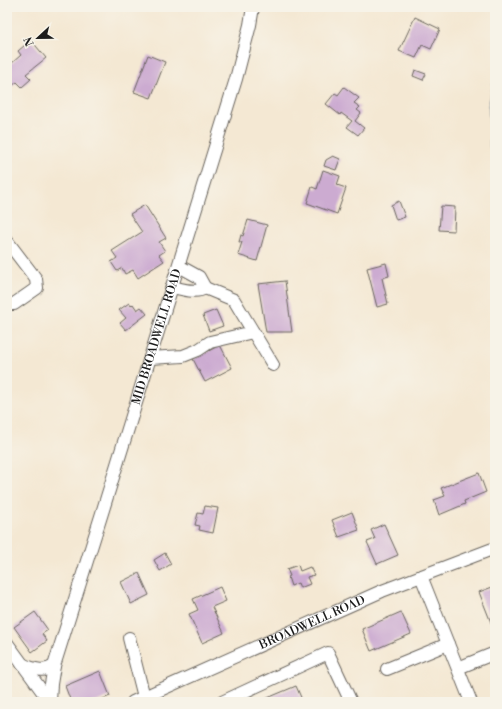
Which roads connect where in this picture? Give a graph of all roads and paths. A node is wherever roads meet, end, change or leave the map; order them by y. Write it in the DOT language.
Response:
graph roads {
  1 [pos="253,7"];
  2 [pos="7,241"];
  3 [pos="179,266"];
  4 [pos="172,287"];
  5 [pos="205,288"];
  6 [pos="7,304"];
  7 [pos="253,332"];
  8 [pos="150,358"];
  9 [pos="273,365"];
  10 [pos="495,548"];
  11 [pos="421,576"];
  12 [pos="129,638"];
  13 [pos="7,643"];
  14 [pos="448,644"];
  15 [pos="495,653"];
  16 [pos="22,664"];
  17 [pos="54,666"];
  18 [pos="458,668"];
  19 [pos="387,669"];
  20 [pos="141,700"];
  21 [pos="50,702"];
  22 [pos="222,702"];
  23 [pos="351,702"];
  24 [pos="471,702"];
  1 -- 3 [label="street, MID BROADWELL ROAD"];
  2 -- 6 [label="street"];
  3 -- 4 [label="street, MID BROADWELL ROAD"];
  3 -- 5 [label="street"];
  4 -- 5 [label="street"];
  4 -- 8 [label="street, MID BROADWELL ROAD"];
  5 -- 7 [label="street"];
  7 -- 8 [label="street"];
  7 -- 9 [label="street"];
  8 -- 17 [label="street, MID BROADWELL ROAD"];
  10 -- 11 [label="street, BROADWELL ROAD"];
  11 -- 14 [label="street"];
  11 -- 20 [label="street, BROADWELL ROAD"];
  12 -- 20 [label="street"];
  13 -- 16 [label="street"];
  14 -- 18 [label="street"];
  14 -- 19 [label="street"];
  15 -- 18 [label="street"];
  16 -- 17 [label="street"];
  16 -- 21 [label="street"];
  17 -- 21 [label="street, MID BROADWELL ROAD"];
  18 -- 24 [label="street"];
  22 -- 23 [label="street"];
}
